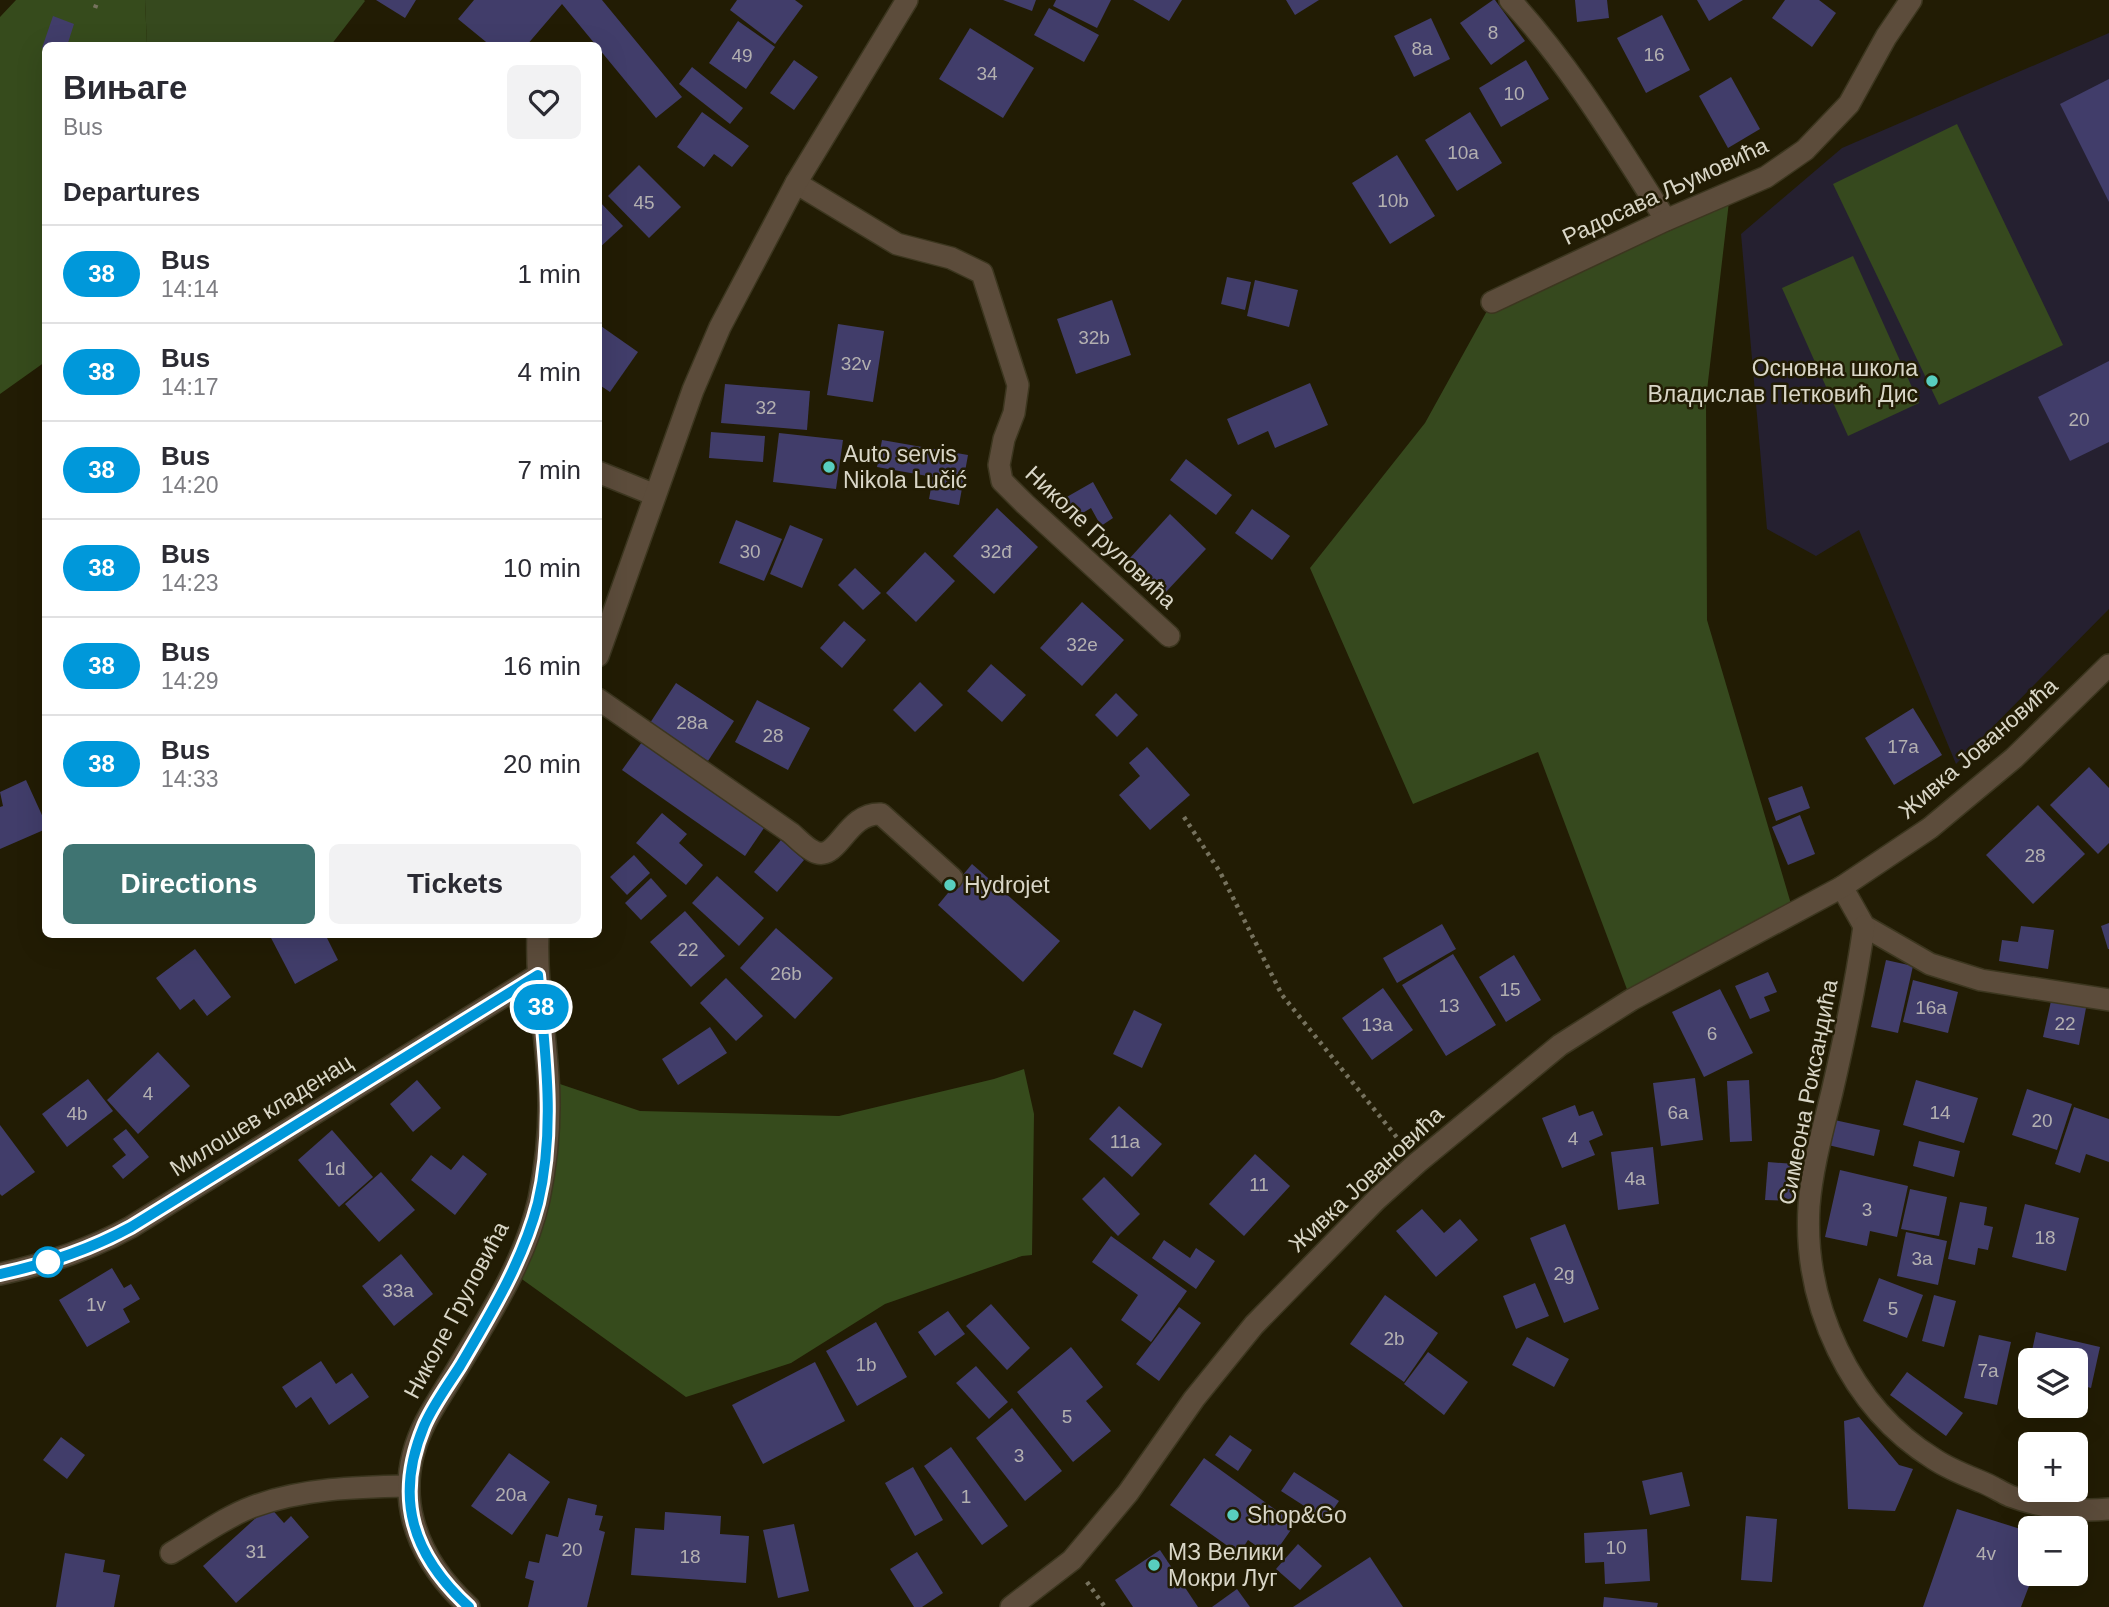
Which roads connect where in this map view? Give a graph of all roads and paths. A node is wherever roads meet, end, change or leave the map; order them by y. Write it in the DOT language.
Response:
graph roads {
  1 [pos="98,0"];
  2 [pos="906,0"];
  3 [pos="1510,0"];
  4 [pos="1911,0"];
  5 [pos="95,8"];
  6 [pos="796,183"];
  7 [pos="1667,220"];
  8 [pos="1492,302"];
  9 [pos="602,474"];
  10 [pos="655,495"];
  11 [pos="1169,636"];
  12 [pos="602,643"];
  13 [pos="2109,665"];
  14 [pos="602,702"];
  15 [pos="1184,817"];
  16 [pos="952,878"];
  17 [pos="1842,887"];
  18 [pos="1864,926"];
  19 [pos="538,938"];
  20 [pos="538,975"];
  21 [pos="2109,1000"];
  22 [pos="1417,1163"];
  23 [pos="0,1274"];
  24 [pos="409,1486"];
  25 [pos="2109,1509"];
  26 [pos="171,1553"];
  27 [pos="469,1607"];
  28 [pos="1011,1607"];
  1 -- 5 [label="path"];
  2 -- 6 [label="street"];
  3 -- 7 [label="street"];
  4 -- 7 [label="street, Радосава Љумовића"];
  6 -- 10 [label="street"];
  6 -- 11 [label="street, Николе Груловића"];
  7 -- 8 [label="street, Радосава Љумовића"];
  9 -- 10 [label="street"];
  10 -- 12 [label="street"];
  13 -- 17 [label="street, Живка Јовановића"];
  14 -- 16 [label="street"];
  15 -- 22 [label="path"];
  17 -- 18 [label="street"];
  17 -- 22 [label="street, Живка Јовановића"];
  18 -- 21 [label="street"];
  18 -- 25 [label="street, Симеона Роксандића"];
  19 -- 20 [label="street, Николе Груловића"];
  20 -- 23 [label="street, Милошев кладенац"];
  20 -- 24 [label="street, Николе Груловића"];
  22 -- 28 [label="street, Живка Јовановића"];
  24 -- 26 [label="street"];
  24 -- 27 [label="street, Николе Груловића"];
}
